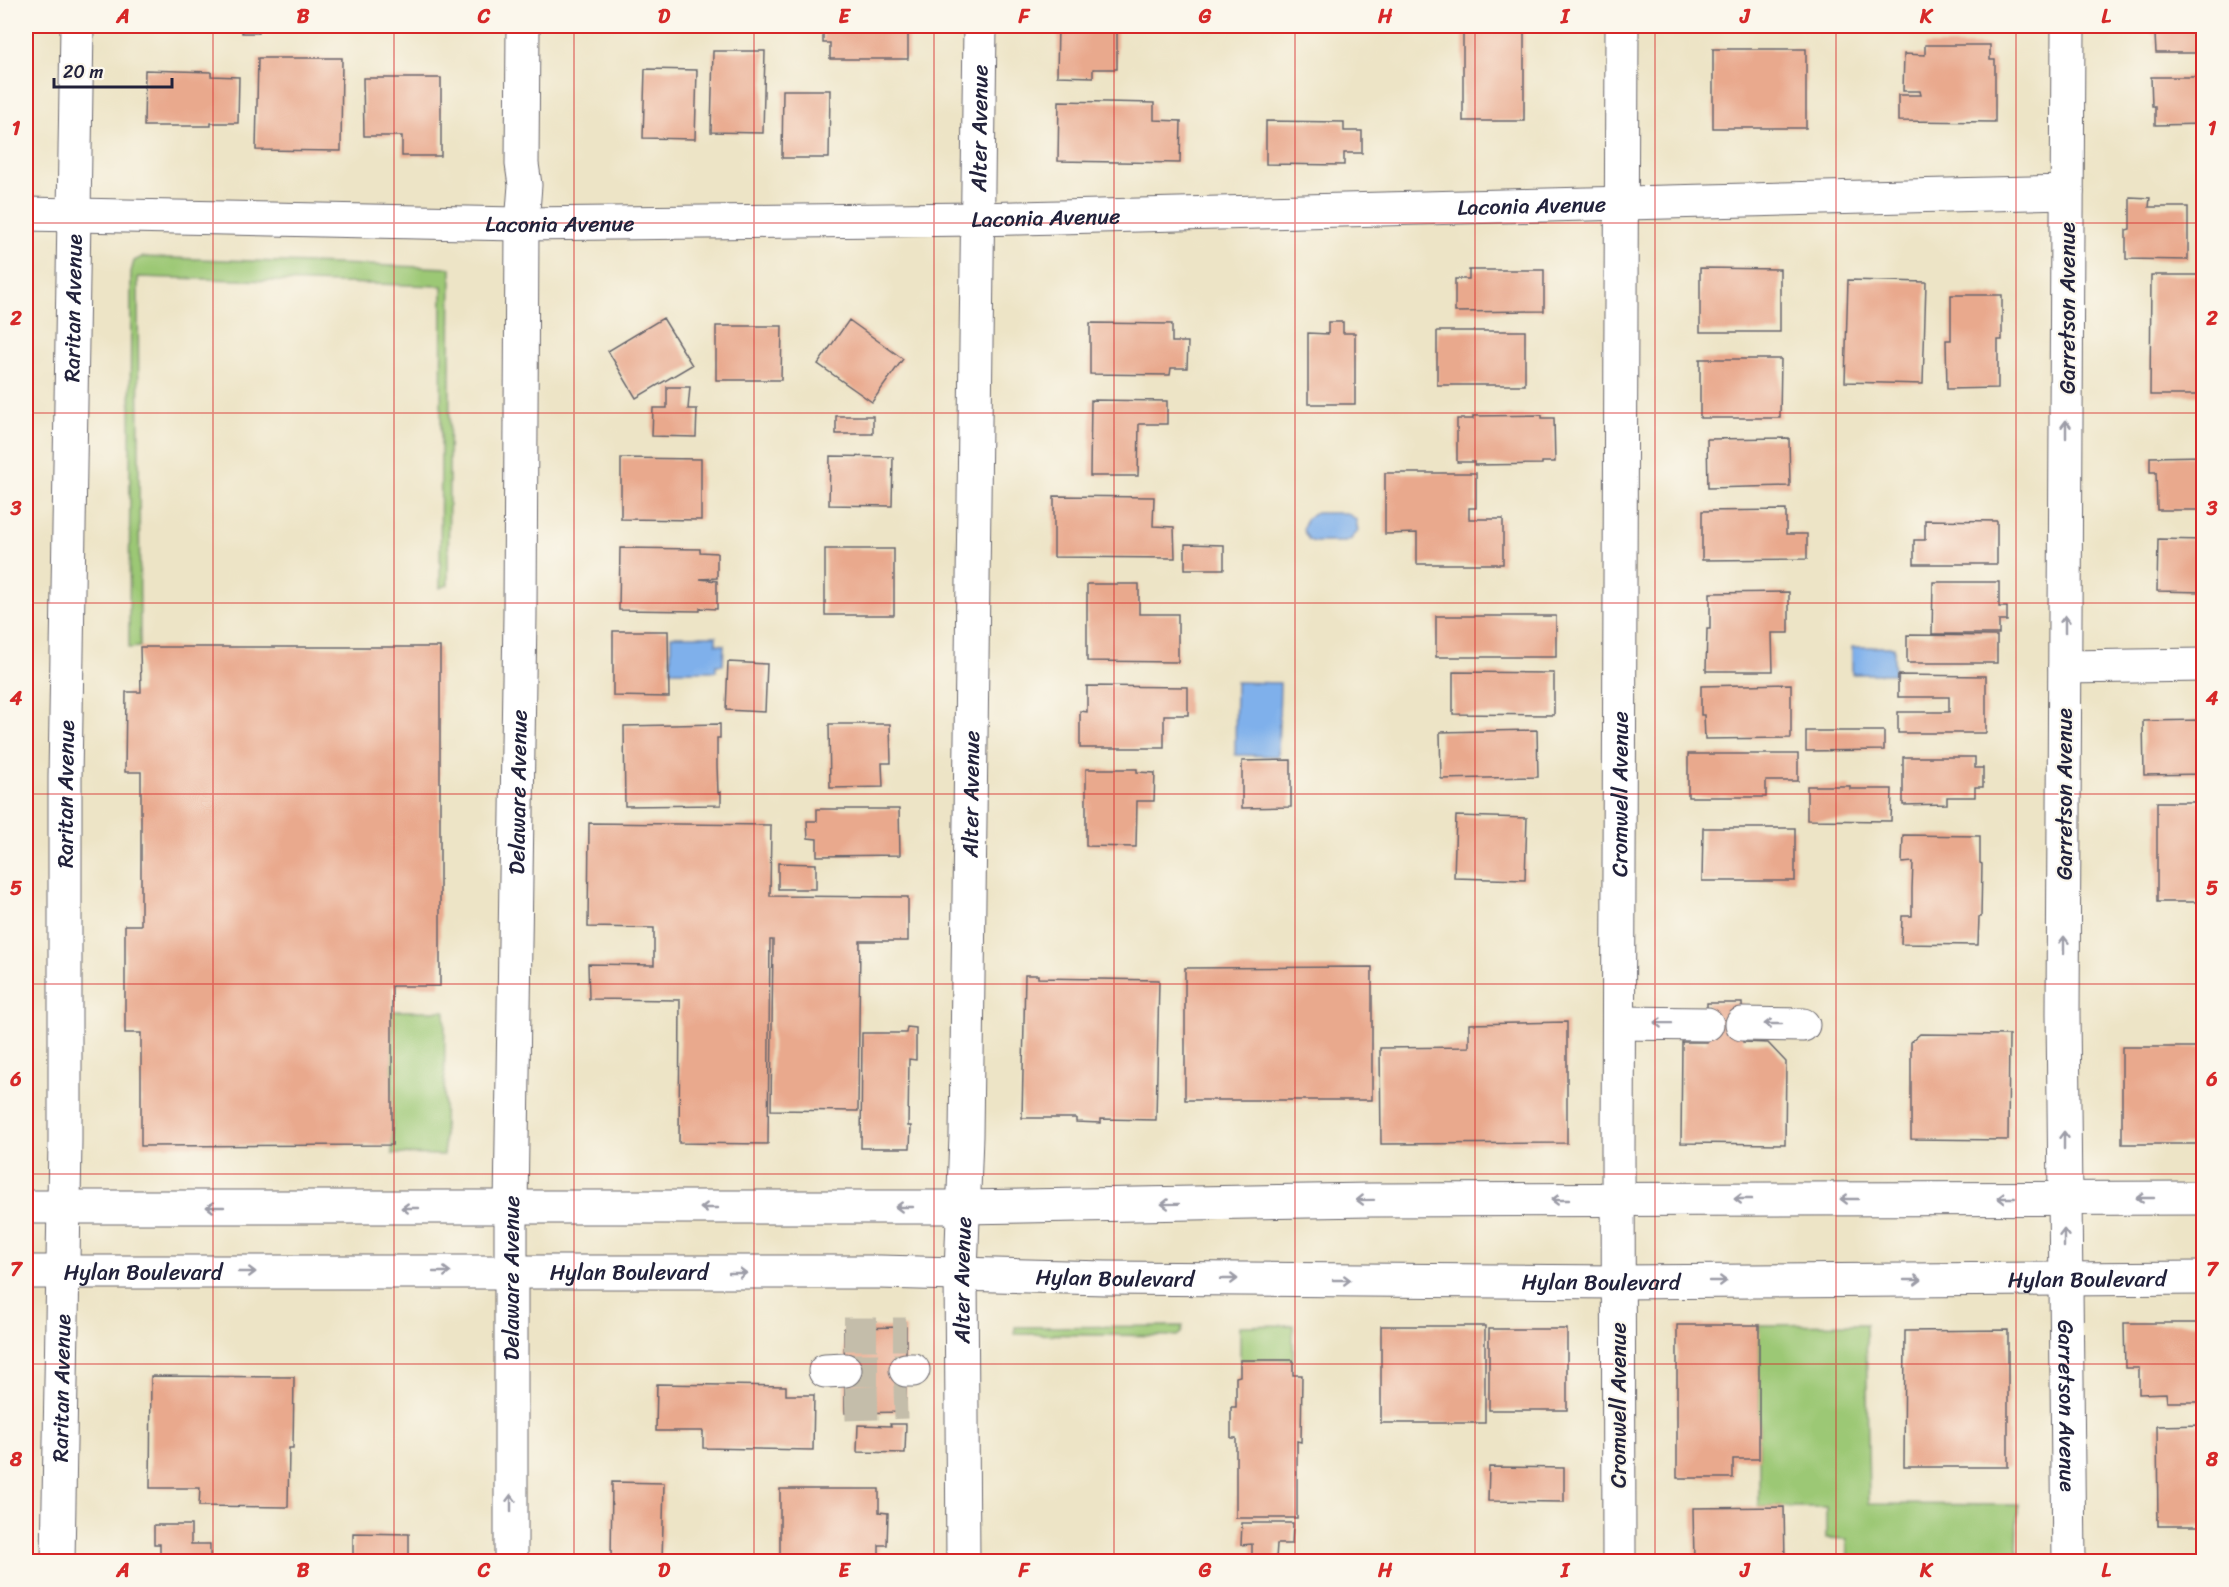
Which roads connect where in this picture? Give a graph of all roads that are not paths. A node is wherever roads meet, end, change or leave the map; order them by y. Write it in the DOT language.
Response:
graph roads {
  1 [pos="77,26"];
  2 [pos="522,26"];
  3 [pos="980,26"];
  4 [pos="1622,26"];
  5 [pos="2068,26"];
  6 [pos="2067,192"];
  7 [pos="1622,203"];
  8 [pos="26,214"];
  9 [pos="73,215"];
  10 [pos="978,219"];
  11 [pos="522,224"];
  12 [pos="2204,664"];
  13 [pos="2065,667"];
  14 [pos="1619,1023"];
  15 [pos="1707,1024"];
  16 [pos="1742,1024"];
  17 [pos="1803,1025"];
  18 [pos="2064,1198"];
  19 [pos="2204,1198"];
  20 [pos="1618,1200"];
  21 [pos="26,1207"];
  22 [pos="511,1207"];
  23 [pos="963,1207"];
  24 [pos="63,1208"];
  25 [pos="26,1272"];
  26 [pos="63,1272"];
  27 [pos="511,1272"];
  28 [pos="960,1274"];
  29 [pos="2064,1278"];
  30 [pos="2204,1278"];
  31 [pos="1618,1282"];
  32 [pos="58,1562"];
  33 [pos="511,1562"];
  34 [pos="963,1562"];
  35 [pos="1619,1562"];
  36 [pos="2069,1562"];
  1 -- 9 [label="street, Raritan Avenue"];
  2 -- 11 [label="street, Delaware Avenue"];
  3 -- 10 [label="street, Alter Avenue"];
  4 -- 7 [label="street, Cromwell Avenue"];
  5 -- 6 [label="street, Garretson Avenue"];
  6 -- 7 [label="street, Laconia Avenue"];
  13 -- 6 [label="street, Garretson Avenue, one-way"];
  7 -- 10 [label="street, Laconia Avenue"];
  7 -- 14 [label="street, Cromwell Avenue"];
  8 -- 9 [label="street, Laconia Avenue"];
  9 -- 11 [label="street, Laconia Avenue"];
  9 -- 24 [label="street, Raritan Avenue"];
  10 -- 11 [label="street, Laconia Avenue"];
  10 -- 23 [label="street, Alter Avenue"];
  11 -- 22 [label="street, Delaware Avenue"];
  12 -- 13 [label="street"];
  18 -- 13 [label="street, Garretson Avenue, one-way"];
  15 -- 14 [label="street, one-way"];
  14 -- 20 [label="street, Cromwell Avenue"];
  17 -- 16 [label="street, one-way"];
  19 -- 18 [label="street, one-way"];
  18 -- 20 [label="street, one-way"];
  29 -- 18 [label="street, Garretson Avenue, one-way"];
  20 -- 23 [label="street, one-way"];
  20 -- 31 [label="street, Cromwell Avenue"];
  21 -- 24 [label="street"];
  23 -- 22 [label="street, one-way"];
  22 -- 24 [label="street, one-way"];
  22 -- 27 [label="street, Delaware Avenue"];
  23 -- 28 [label="street, Alter Avenue"];
  24 -- 26 [label="street, Raritan Avenue"];
  25 -- 26 [label="street, Hylan Boulevard"];
  26 -- 27 [label="street, Hylan Boulevard, one-way"];
  26 -- 32 [label="street, Raritan Avenue"];
  27 -- 28 [label="street, Hylan Boulevard, one-way"];
  33 -- 27 [label="street, Delaware Avenue, one-way"];
  28 -- 31 [label="street, Hylan Boulevard, one-way"];
  28 -- 34 [label="street, Alter Avenue"];
  29 -- 30 [label="street, Hylan Boulevard"];
  31 -- 29 [label="street, Hylan Boulevard, one-way"];
  29 -- 36 [label="street, Garretson Avenue"];
  31 -- 35 [label="street, Cromwell Avenue"];
}
